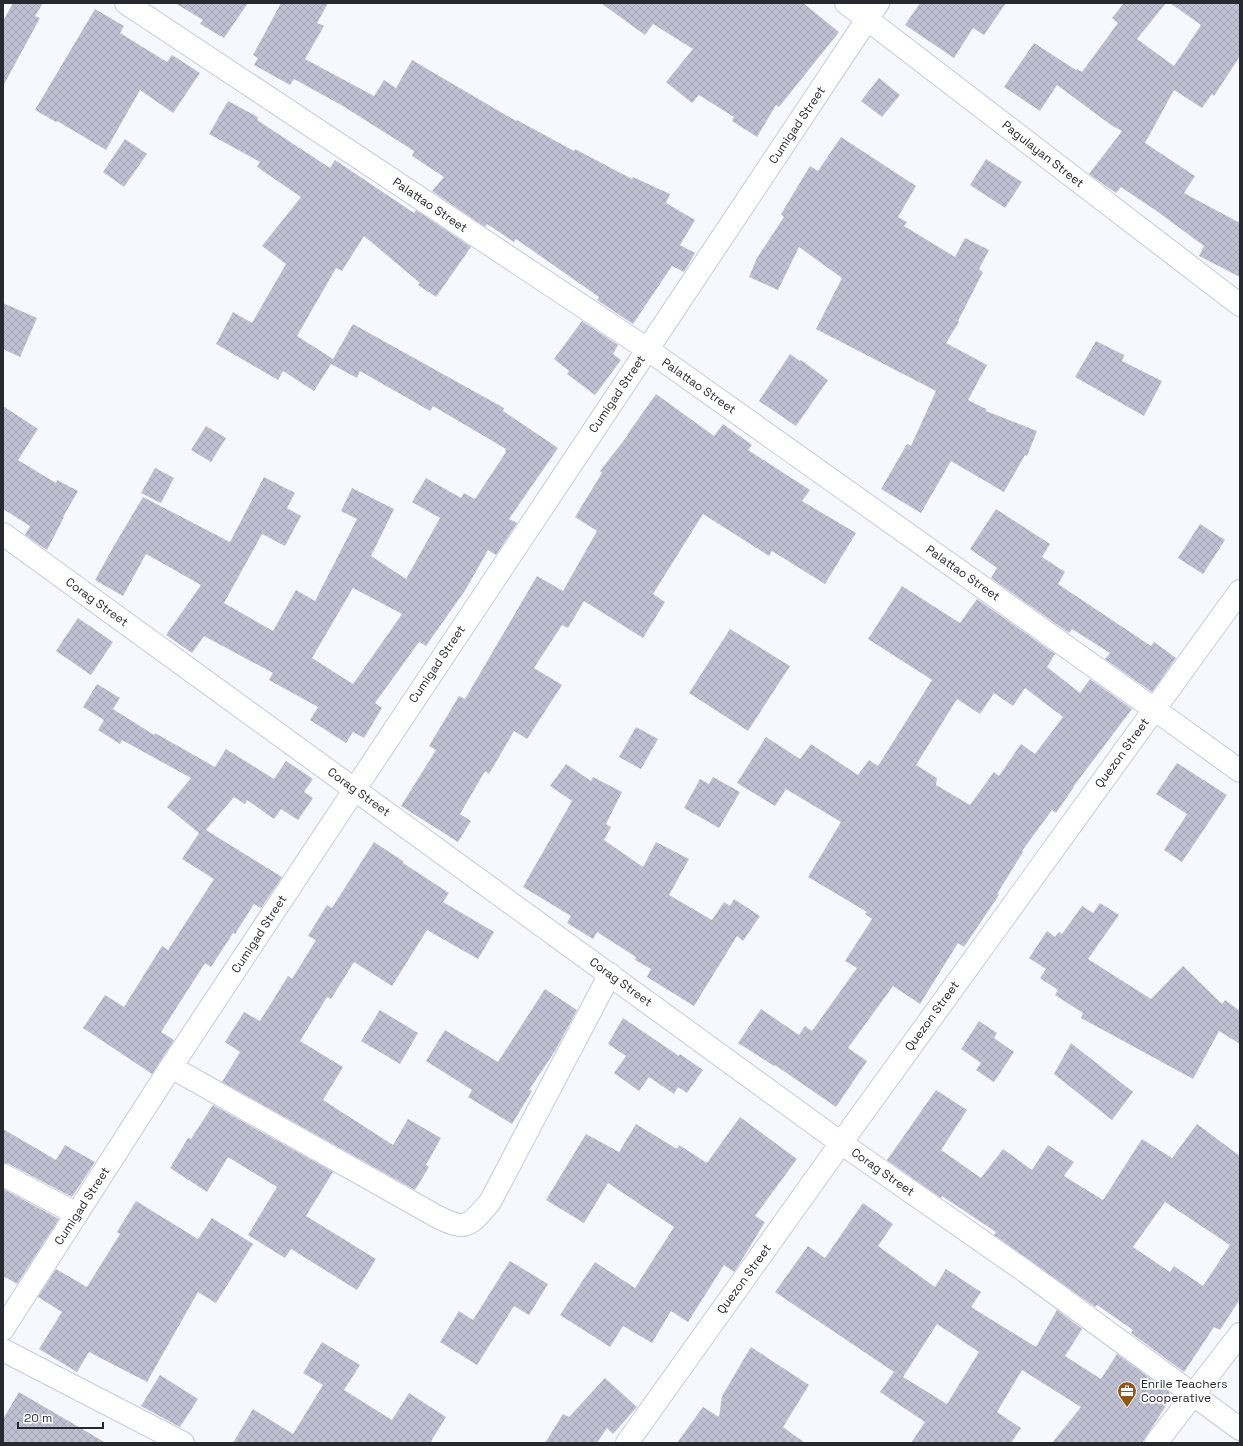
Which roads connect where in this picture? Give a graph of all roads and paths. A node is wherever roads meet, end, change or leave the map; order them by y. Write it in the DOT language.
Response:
graph roads {
  1 [pos="126,3"];
  2 [pos="846,3"];
  3 [pos="873,11"];
  4 [pos="1240,305"];
  5 [pos="647,349"];
  6 [pos="3,534"];
  7 [pos="1240,590"];
  8 [pos="1154,708"];
  9 [pos="1240,771"];
  10 [pos="354,789"];
  11 [pos="610,974"];
  12 [pos="171,1067"];
  13 [pos="841,1143"];
  14 [pos="3,1175"];
  15 [pos="77,1214"];
  16 [pos="3,1329"];
  17 [pos="1240,1334"];
  18 [pos="3,1350"];
  19 [pos="1194,1394"];
  20 [pos="1240,1429"];
  21 [pos="183,1443"];
  22 [pos="627,1443"];
  23 [pos="1156,1443"];
  1 -- 5 [label="street, Palattao Street"];
  2 -- 3 [label="street, Pagulayan Street"];
  3 -- 4 [label="street, Pagulayan Street"];
  3 -- 5 [label="street, Cumigad Street"];
  5 -- 8 [label="street, Palattao Street"];
  5 -- 10 [label="street, Cumigad Street"];
  6 -- 10 [label="street, Corag Street"];
  7 -- 8 [label="street, Quezon Street"];
  8 -- 9 [label="street, Palattao Street"];
  8 -- 13 [label="street, Quezon Street"];
  10 -- 11 [label="street, Corag Street"];
  10 -- 12 [label="street, Cumigad Street"];
  11 -- 12 [label="street"];
  11 -- 13 [label="street, Corag Street"];
  12 -- 15 [label="street, Cumigad Street"];
  13 -- 19 [label="street, Corag Street"];
  13 -- 22 [label="street, Quezon Street"];
  14 -- 15 [label="street"];
  15 -- 16 [label="street, Cumigad Street"];
  17 -- 19 [label="street"];
  18 -- 21 [label="street"];
  19 -- 20 [label="street, Corag Street"];
  19 -- 23 [label="street"];
}
